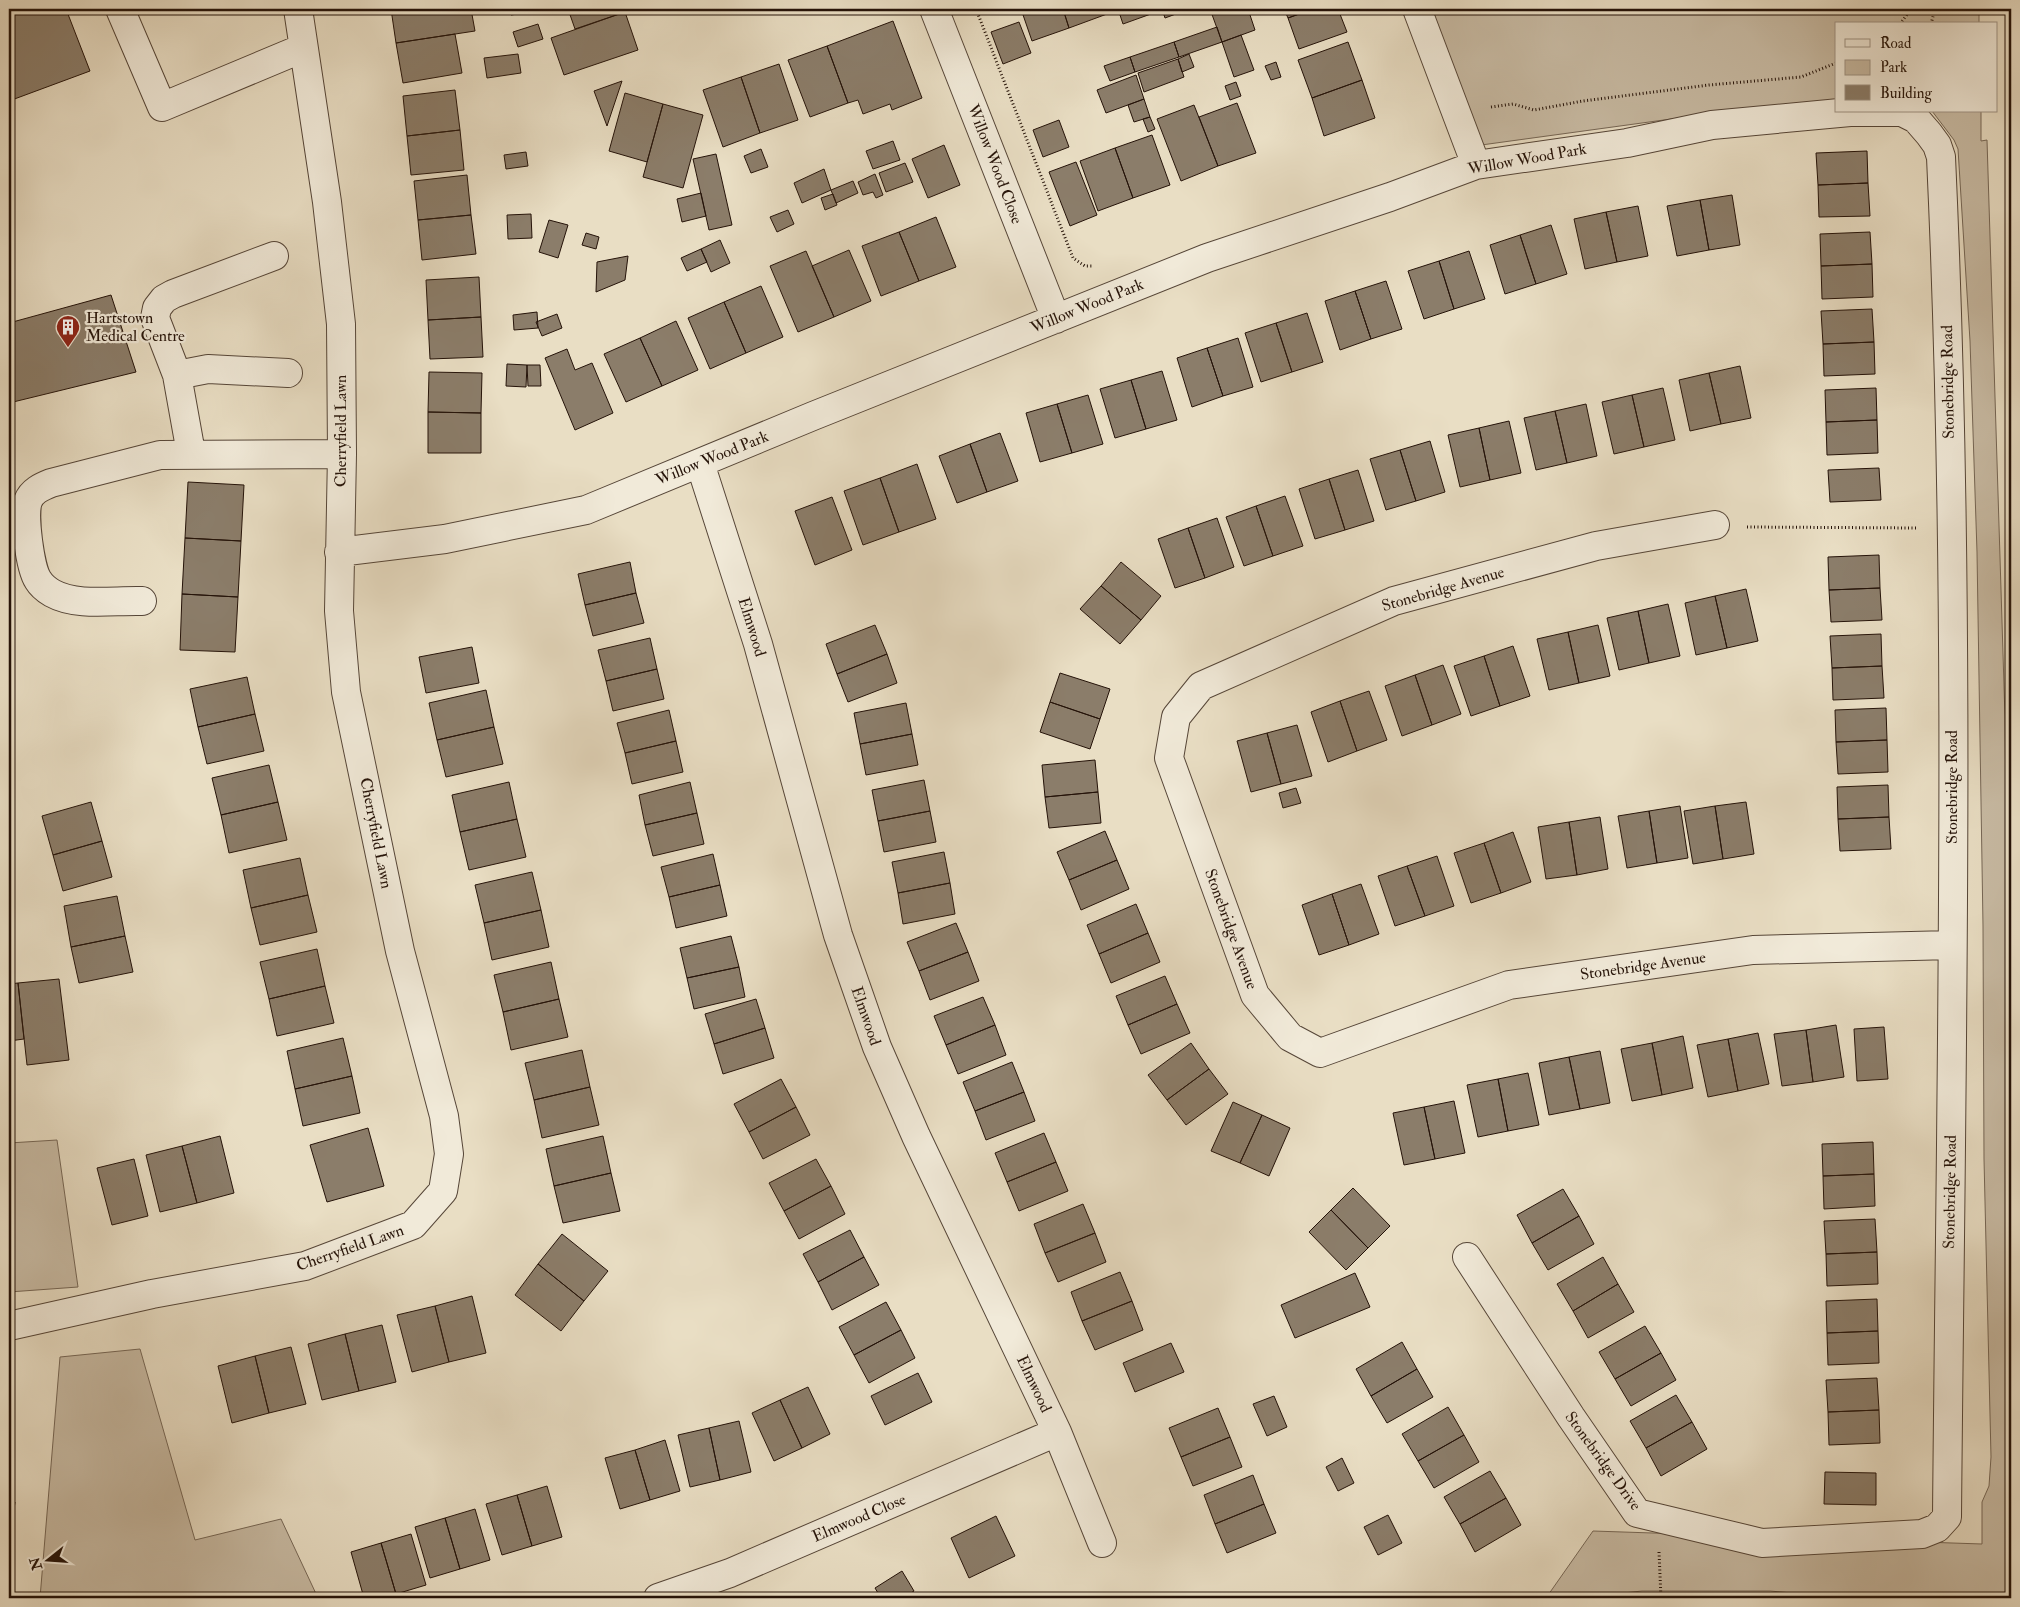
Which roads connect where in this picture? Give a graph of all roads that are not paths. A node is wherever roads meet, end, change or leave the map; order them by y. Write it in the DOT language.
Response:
graph roads {
  1 [pos="120,9"];
  2 [pos="298,9"];
  3 [pos="934,9"];
  4 [pos="1417,9"];
  5 [pos="303,48"];
  6 [pos="1850,112"];
  7 [pos="1476,164"];
  8 [pos="274,256"];
  9 [pos="1056,319"];
  10 [pos="288,373"];
  11 [pos="177,375"];
  12 [pos="191,453"];
  13 [pos="342,454"];
  14 [pos="700,462"];
  15 [pos="1715,525"];
  16 [pos="339,552"];
  17 [pos="142,601"];
  18 [pos="1952,945"];
  19 [pos="1467,1257"];
  20 [pos="9,1326"];
  21 [pos="1057,1432"];
  22 [pos="1937,1528"];
  23 [pos="1102,1544"];
  24 [pos="658,1598"];
  1 -- 5 [label="street"];
  2 -- 5 [label="street, Cherryfield Lawn"];
  3 -- 9 [label="street, Willow Wood Close"];
  4 -- 7 [label="street"];
  5 -- 13 [label="street, Cherryfield Lawn"];
  6 -- 7 [label="street, Willow Wood Park"];
  6 -- 18 [label="street, Stonebridge Road"];
  7 -- 9 [label="street, Willow Wood Park"];
  8 -- 11 [label="street"];
  9 -- 14 [label="street, Willow Wood Park"];
  10 -- 11 [label="street"];
  11 -- 12 [label="street"];
  12 -- 13 [label="street"];
  12 -- 17 [label="street"];
  13 -- 16 [label="street, Cherryfield Lawn"];
  14 -- 16 [label="street, Willow Wood Park"];
  14 -- 21 [label="street, Elmwood"];
  15 -- 18 [label="street, Stonebridge Avenue"];
  16 -- 20 [label="street, Cherryfield Lawn"];
  18 -- 22 [label="street, Stonebridge Road"];
  19 -- 22 [label="street, Stonebridge Drive"];
  21 -- 23 [label="street, Elmwood"];
  21 -- 24 [label="street, Elmwood Close"];
}
